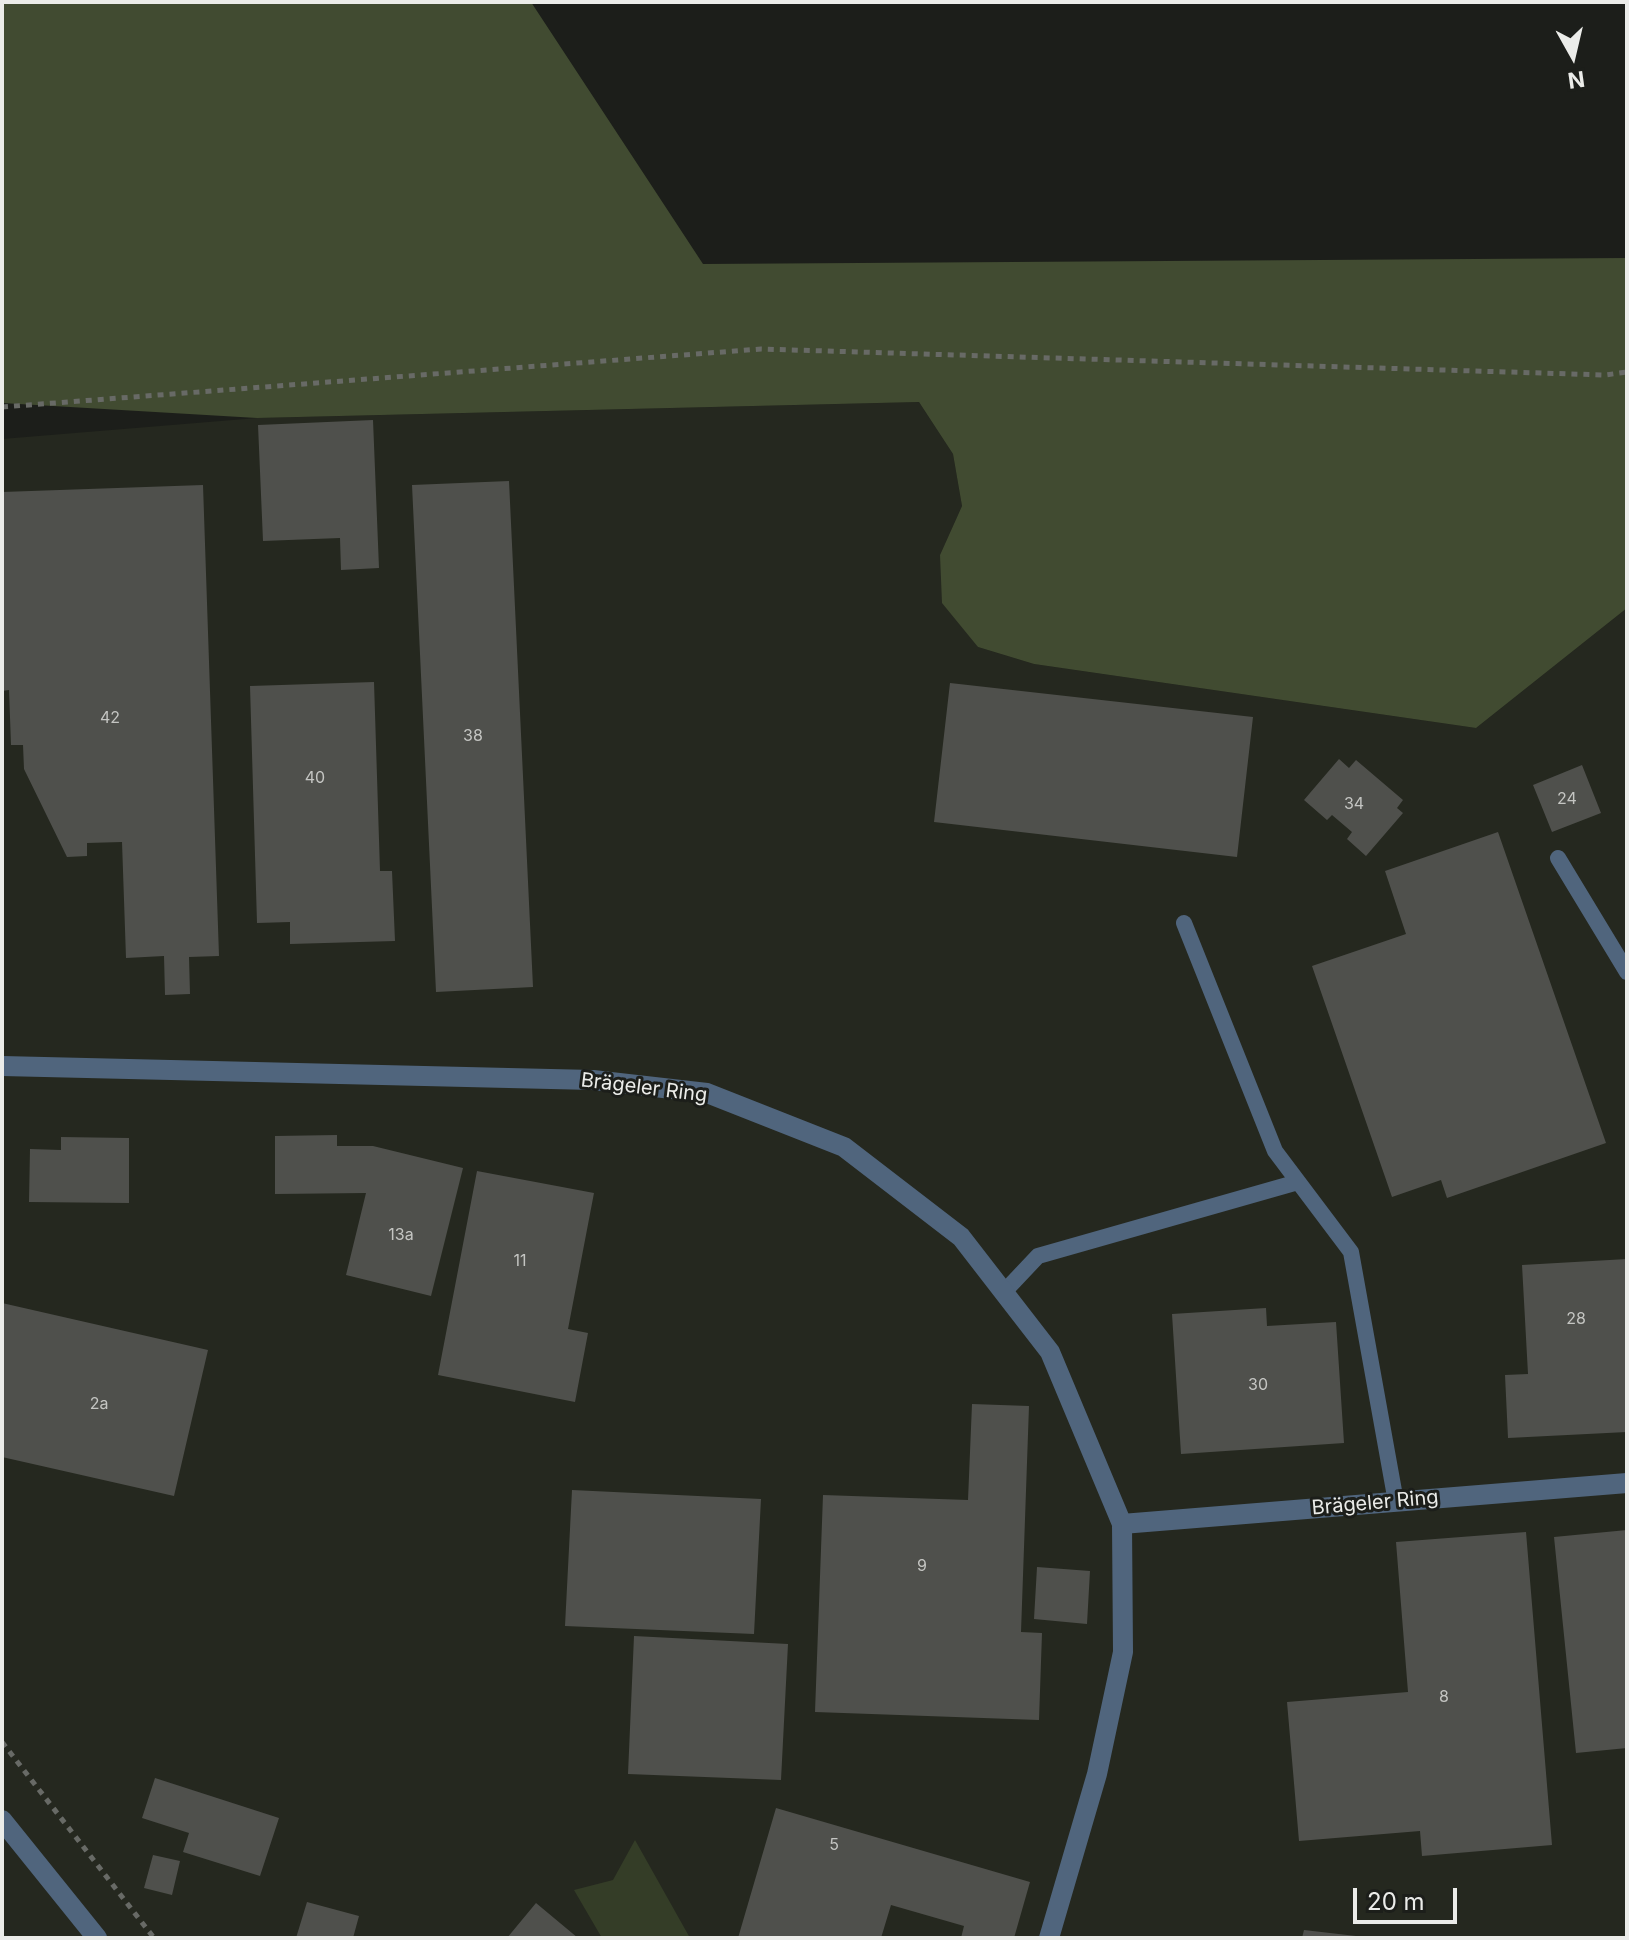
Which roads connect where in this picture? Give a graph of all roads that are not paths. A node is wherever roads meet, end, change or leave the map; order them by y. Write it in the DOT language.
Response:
graph roads {
  1 [pos="1558,858"];
  2 [pos="1184,923"];
  3 [pos="1627,972"];
  4 [pos="2,1066"];
  5 [pos="1298,1182"];
  6 [pos="1004,1292"];
  7 [pos="1627,1483"];
  8 [pos="1396,1502"];
  9 [pos="1122,1524"];
  10 [pos="2,1820"];
  11 [pos="97,1938"];
  12 [pos="1049,1938"];
  1 -- 3 [label="lane"];
  2 -- 5 [label="lane"];
  4 -- 6 [label="street, Brägeler Ring"];
  5 -- 6 [label="lane"];
  5 -- 8 [label="lane"];
  6 -- 9 [label="street, Brägeler Ring"];
  7 -- 8 [label="street, Brägeler Ring"];
  8 -- 9 [label="street, Brägeler Ring"];
  9 -- 12 [label="street, Brägeler Ring"];
  10 -- 11 [label="street"];
}
